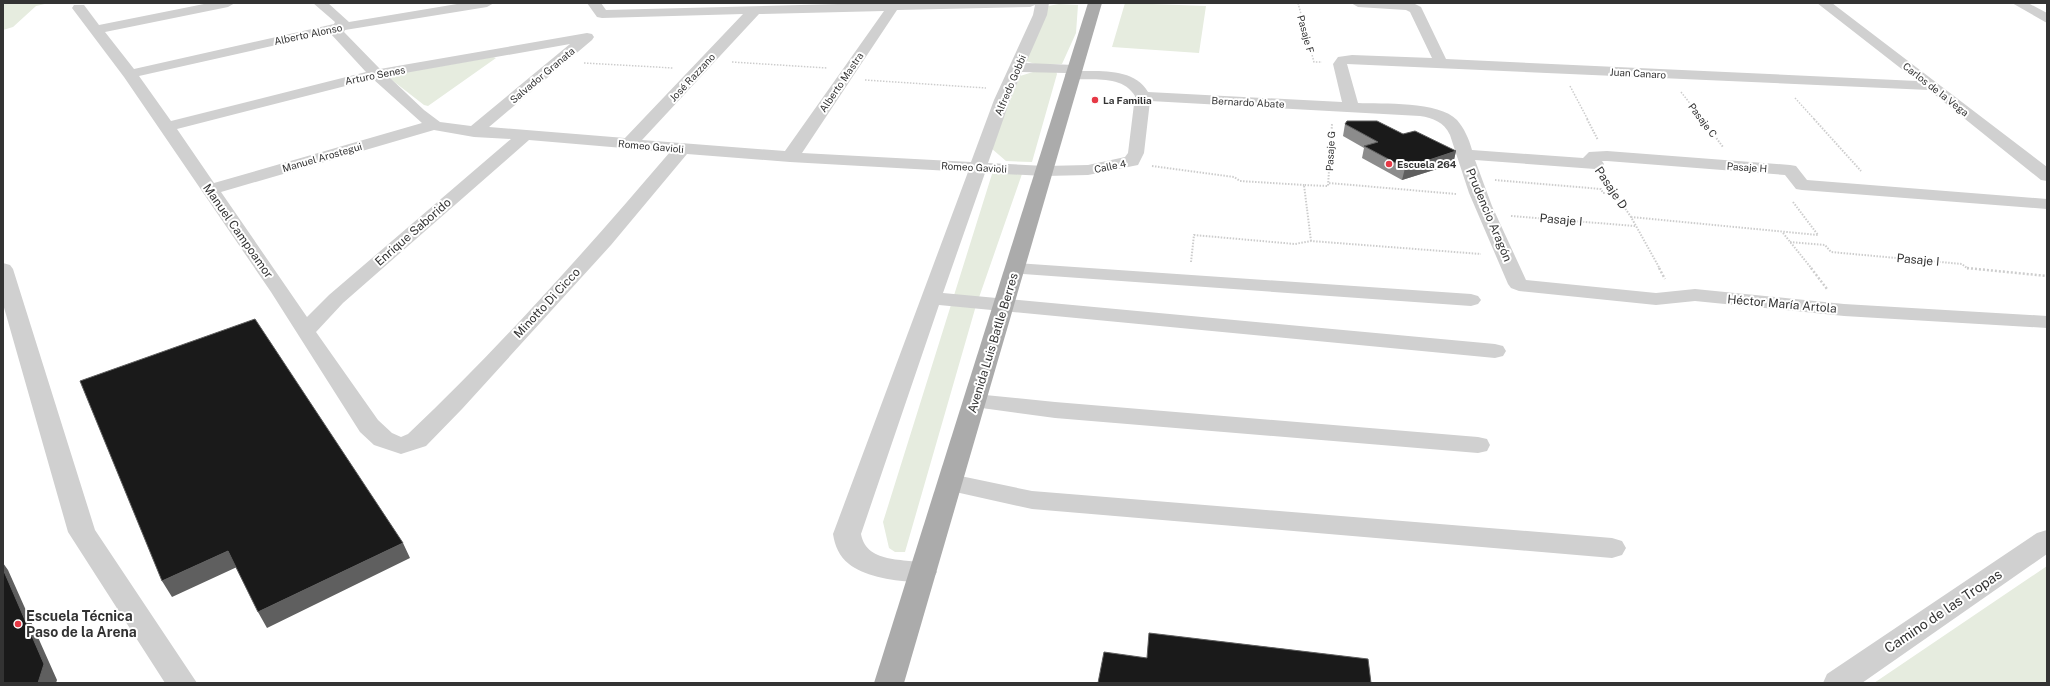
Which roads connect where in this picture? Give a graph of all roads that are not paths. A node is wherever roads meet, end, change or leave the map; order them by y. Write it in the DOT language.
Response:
graph roads {
  1 [pos="228,3"];
  2 [pos="320,3"];
  3 [pos="487,3"];
  4 [pos="1030,3"];
  5 [pos="1042,3"];
  6 [pos="1094,3"];
  7 [pos="1358,3"];
  8 [pos="1824,3"];
  9 [pos="2019,3"];
  10 [pos="79,8"];
  11 [pos="598,8"];
  12 [pos="892,8"];
  13 [pos="754,11"];
  14 [pos="2047,19"];
  15 [pos="340,27"];
  16 [pos="97,30"];
  17 [pos="587,37"];
  18 [pos="1441,63"];
  19 [pos="1018,67"];
  20 [pos="1073,72"];
  21 [pos="130,74"];
  22 [pos="375,74"];
  23 [pos="1933,86"];
  24 [pos="1143,96"];
  25 [pos="1351,107"];
  26 [pos="1431,113"];
  27 [pos="434,126"];
  28 [pos="167,127"];
  29 [pos="474,132"];
  30 [pos="524,136"];
  31 [pos="630,143"];
  32 [pos="682,149"];
  33 [pos="1464,154"];
  34 [pos="790,157"];
  35 [pos="979,167"];
  36 [pos="1045,171"];
  37 [pos="2047,176"];
  38 [pos="210,190"];
  39 [pos="2047,204"];
  40 [pos="3,269"];
  41 [pos="1015,269"];
  42 [pos="1518,284"];
  43 [pos="932,298"];
  44 [pos="1471,300"];
  45 [pos="1004,304"];
  46 [pos="2047,322"];
  47 [pos="305,332"];
  48 [pos="1495,351"];
  49 [pos="975,401"];
  50 [pos="1478,445"];
  51 [pos="401,446"];
  52 [pos="951,483"];
  53 [pos="2047,540"];
  54 [pos="1612,548"];
  55 [pos="923,572"];
  56 [pos="182,683"];
  57 [pos="888,683"];
  58 [pos="1838,683"];
  1 -- 16 [label="street"];
  2 -- 15 [label="street"];
  3 -- 15 [label="street, Alberto Alonso"];
  4 -- 12 [label="street"];
  5 -- 19 [label="street, Alfredo Gobbi"];
  6 -- 20 [label="main road, Avenida Luis Batlle Berres"];
  7 -- 18 [label="street"];
  8 -- 23 [label="street, Carlos de la Vega"];
  9 -- 14 [label="street"];
  10 -- 16 [label="street, Manuel Campoamor"];
  11 -- 13 [label="street"];
  11 -- 17 [label="street, Salvador Granata"];
  12 -- 13 [label="street"];
  12 -- 34 [label="street, Alberto Mastra"];
  13 -- 31 [label="street, José Razzano"];
  15 -- 21 [label="street, Alberto Alonso"];
  15 -- 22 [label="street"];
  16 -- 21 [label="street, Manuel Campoamor"];
  17 -- 22 [label="street, Arturo Senes"];
  17 -- 29 [label="street, Salvador Granata"];
  18 -- 23 [label="street, Juan Canaro"];
  18 -- 25 [label="street, Juan Canaro"];
  19 -- 20 [label="street"];
  19 -- 35 [label="street, Alfredo Gobbi"];
  20 -- 24 [label="street"];
  20 -- 36 [label="main road, Avenida Luis Batlle Berres"];
  21 -- 28 [label="street, Manuel Campoamor"];
  22 -- 27 [label="street"];
  22 -- 28 [label="street, Arturo Senes"];
  23 -- 37 [label="street, Carlos de la Vega"];
  24 -- 25 [label="street, Bernardo Abate"];
  24 -- 36 [label="street, Calle 4"];
  25 -- 26 [label="street, Bernardo Abate"];
  26 -- 33 [label="street, Prudencio Aragón"];
  27 -- 29 [label="street, Romeo Gavioli"];
  27 -- 38 [label="street, Manuel Arostegui"];
  28 -- 38 [label="street, Manuel Campoamor"];
  29 -- 30 [label="street, Romeo Gavioli"];
  30 -- 31 [label="street, Romeo Gavioli"];
  30 -- 47 [label="street, Enrique Saborido"];
  31 -- 32 [label="street, Romeo Gavioli"];
  32 -- 34 [label="street, Romeo Gavioli"];
  32 -- 51 [label="street, Minotto Di Cicco"];
  33 -- 39 [label="street, Pasaje H"];
  33 -- 42 [label="street, Prudencio Aragón"];
  34 -- 35 [label="street, Romeo Gavioli"];
  35 -- 36 [label="street, Romeo Gavioli"];
  35 -- 43 [label="street, Alfredo Gobbi"];
  36 -- 41 [label="main road, Avenida Luis Batlle Berres"];
  38 -- 47 [label="street, Manuel Campoamor"];
  40 -- 56 [label="street"];
  41 -- 44 [label="street"];
  41 -- 45 [label="main road, Avenida Luis Batlle Berres"];
  42 -- 46 [label="street, Héctor María Artola"];
  43 -- 45 [label="street"];
  43 -- 55 [label="street, Alfredo Gobbi"];
  45 -- 48 [label="street"];
  45 -- 49 [label="main road, Avenida Luis Batlle Berres"];
  47 -- 51 [label="street, Manuel Campoamor"];
  49 -- 50 [label="street"];
  49 -- 52 [label="main road, Avenida Luis Batlle Berres"];
  52 -- 54 [label="street"];
  52 -- 55 [label="main road, Avenida Luis Batlle Berres"];
  53 -- 58 [label="street, Camino de las Tropas"];
  55 -- 57 [label="main road, Avenida Luis Batlle Berres"];
}
